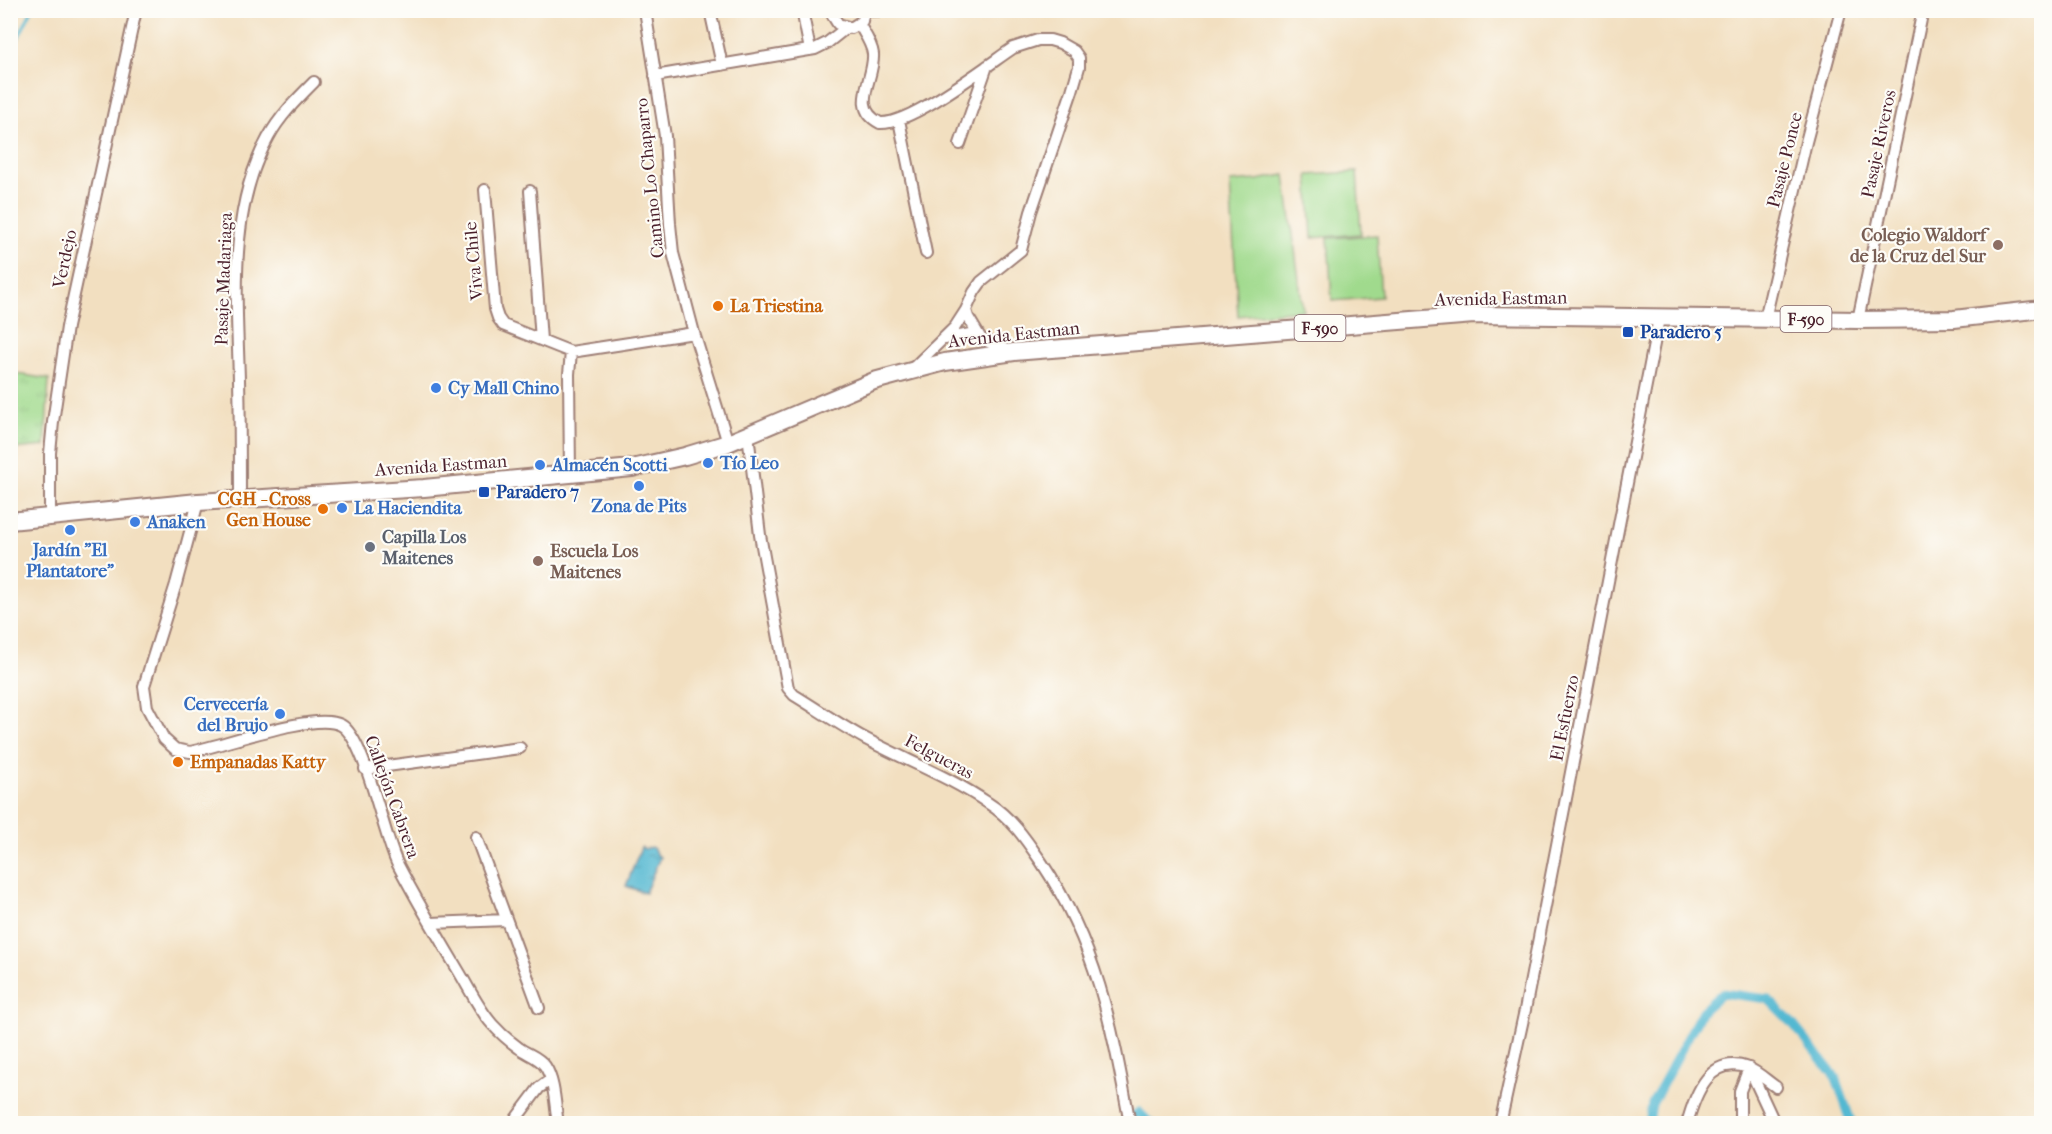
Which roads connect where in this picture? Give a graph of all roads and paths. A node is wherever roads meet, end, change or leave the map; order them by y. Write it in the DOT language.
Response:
graph roads {
  1 [pos="136,10"];
  2 [pos="645,10"];
  3 [pos="710,10"];
  4 [pos="802,10"];
  5 [pos="833,10"];
  6 [pos="898,10"];
  7 [pos="1841,10"];
  8 [pos="1923,10"];
  9 [pos="864,11"];
  10 [pos="859,24"];
  11 [pos="846,28"];
  12 [pos="810,50"];
  13 [pos="722,65"];
  14 [pos="987,66"];
  15 [pos="655,76"];
  16 [pos="314,82"];
  17 [pos="899,120"];
  18 [pos="960,144"];
  19 [pos="485,190"];
  20 [pos="530,191"];
  21 [pos="926,253"];
  22 [pos="2042,309"];
  23 [pos="966,310"];
  24 [pos="1659,318"];
  25 [pos="1765,319"];
  26 [pos="1858,320"];
  27 [pos="694,333"];
  28 [pos="981,337"];
  29 [pos="541,340"];
  30 [pos="942,340"];
  31 [pos="571,352"];
  32 [pos="1014,352"];
  33 [pos="911,370"];
  34 [pos="748,434"];
  35 [pos="728,443"];
  36 [pos="570,475"];
  37 [pos="240,498"];
  38 [pos="198,502"];
  39 [pos="50,517"];
  40 [pos="10,521"];
  41 [pos="520,748"];
  42 [pos="365,769"];
  43 [pos="476,837"];
  44 [pos="506,920"];
  45 [pos="431,923"];
  46 [pos="539,1008"];
  47 [pos="1749,1068"];
  48 [pos="550,1080"];
  49 [pos="1776,1087"];
  50 [pos="1129,1118"];
  51 [pos="512,1124"];
  52 [pos="558,1124"];
  53 [pos="1500,1124"];
  54 [pos="1687,1124"];
  55 [pos="1740,1124"];
  56 [pos="1775,1124"];
  1 -- 39 [label="street, Verdejo"];
  2 -- 15 [label="street, Camino Lo Chaparro"];
  3 -- 13 [label="street"];
  4 -- 12 [label="street"];
  5 -- 11 [label="street"];
  6 -- 9 [label="street"];
  7 -- 25 [label="street, Pasaje Ponce"];
  8 -- 26 [label="street, Pasaje Riveros"];
  9 -- 10 [label="street"];
  10 -- 11 [label="street"];
  10 -- 17 [label="street"];
  11 -- 12 [label="street"];
  12 -- 13 [label="street"];
  13 -- 15 [label="street"];
  14 -- 17 [label="street"];
  14 -- 18 [label="street"];
  14 -- 23 [label="street"];
  15 -- 27 [label="street, Camino Lo Chaparro"];
  16 -- 37 [label="street, Pasaje Madariaga"];
  17 -- 21 [label="street"];
  19 -- 29 [label="street, Viva Chile"];
  20 -- 29 [label="street"];
  22 -- 26 [label="main road, Avenida Eastman / F-590"];
  23 -- 28 [label="street"];
  23 -- 30 [label="street"];
  24 -- 25 [label="main road, Avenida Eastman / F-590"];
  24 -- 32 [label="main road, Avenida Eastman / F-590"];
  24 -- 53 [label="street, El Esfuerzo"];
  25 -- 26 [label="main road, Avenida Eastman / F-590"];
  27 -- 31 [label="street"];
  27 -- 35 [label="street, Camino Lo Chaparro"];
  28 -- 30 [label="street"];
  28 -- 32 [label="street"];
  29 -- 31 [label="street, Viva Chile"];
  30 -- 33 [label="street"];
  31 -- 36 [label="street"];
  32 -- 33 [label="main road, Avenida Eastman / F-590"];
  33 -- 34 [label="main road, Avenida Eastman / F-590"];
  34 -- 35 [label="main road, Avenida Eastman / F-590"];
  34 -- 50 [label="street, Felgueras"];
  35 -- 36 [label="main road, Avenida Eastman / F-590"];
  36 -- 37 [label="main road, Avenida Eastman / F-590"];
  37 -- 38 [label="main road, Avenida Eastman / F-590"];
  38 -- 39 [label="main road, Avenida Eastman / F-590"];
  38 -- 42 [label="street, Callejón Cabrera"];
  39 -- 40 [label="main road, Avenida Eastman / F-590"];
  41 -- 42 [label="street"];
  42 -- 45 [label="street, Callejón Cabrera"];
  43 -- 44 [label="street"];
  44 -- 45 [label="street"];
  44 -- 46 [label="street"];
  45 -- 48 [label="street, Callejón Cabrera"];
  47 -- 49 [label="street"];
  47 -- 54 [label="street"];
  47 -- 55 [label="street"];
  47 -- 56 [label="street"];
  48 -- 51 [label="street"];
  48 -- 52 [label="street, Callejón Cabrera"];
}
